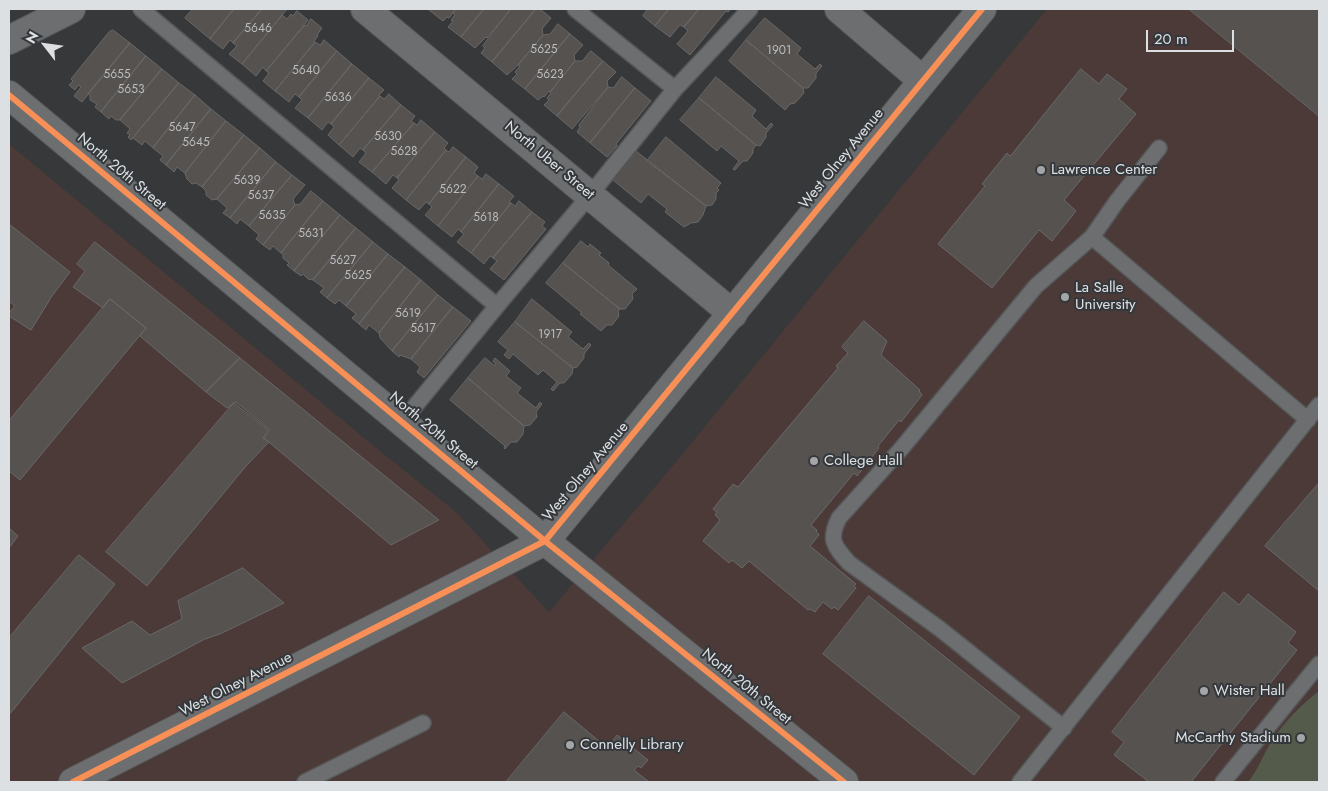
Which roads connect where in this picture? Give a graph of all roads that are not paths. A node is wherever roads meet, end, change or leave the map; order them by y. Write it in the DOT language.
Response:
graph roads {
  1 [pos="70,9"];
  2 [pos="141,9"];
  3 [pos="365,9"];
  4 [pos="576,9"];
  5 [pos="750,9"];
  6 [pos="838,9"];
  7 [pos="982,9"];
  8 [pos="9,40"];
  9 [pos="922,80"];
  10 [pos="675,89"];
  11 [pos="9,95"];
  12 [pos="1160,148"];
  13 [pos="590,195"];
  14 [pos="1092,237"];
  15 [pos="497,306"];
  16 [pos="733,314"];
  17 [pos="1319,405"];
  18 [pos="1308,420"];
  19 [pos="402,422"];
  20 [pos="545,540"];
  21 [pos="1319,664"];
  22 [pos="423,722"];
  23 [pos="1064,728"];
  24 [pos="73,782"];
  25 [pos="305,782"];
  26 [pos="844,782"];
  27 [pos="1020,782"];
  28 [pos="1223,782"];
  1 -- 8 [label="street"];
  2 -- 15 [label="lane"];
  3 -- 13 [label="street, North Uber Street"];
  4 -- 10 [label="lane"];
  5 -- 10 [label="lane"];
  6 -- 9 [label="street"];
  7 -- 9 [label="street, West Olney Avenue"];
  9 -- 16 [label="street, West Olney Avenue"];
  10 -- 13 [label="lane"];
  11 -- 19 [label="street, North 20th Street"];
  12 -- 14 [label="lane"];
  13 -- 15 [label="lane"];
  13 -- 16 [label="street, North Uber Street"];
  14 -- 18 [label="lane"];
  14 -- 23 [label="lane"];
  15 -- 19 [label="lane"];
  16 -- 20 [label="street, West Olney Avenue"];
  17 -- 18 [label="lane"];
  18 -- 23 [label="lane"];
  19 -- 20 [label="street, North 20th Street"];
  20 -- 24 [label="street, West Olney Avenue"];
  20 -- 26 [label="street, North 20th Street"];
  21 -- 28 [label="lane"];
  22 -- 25 [label="lane"];
  23 -- 27 [label="lane"];
}
